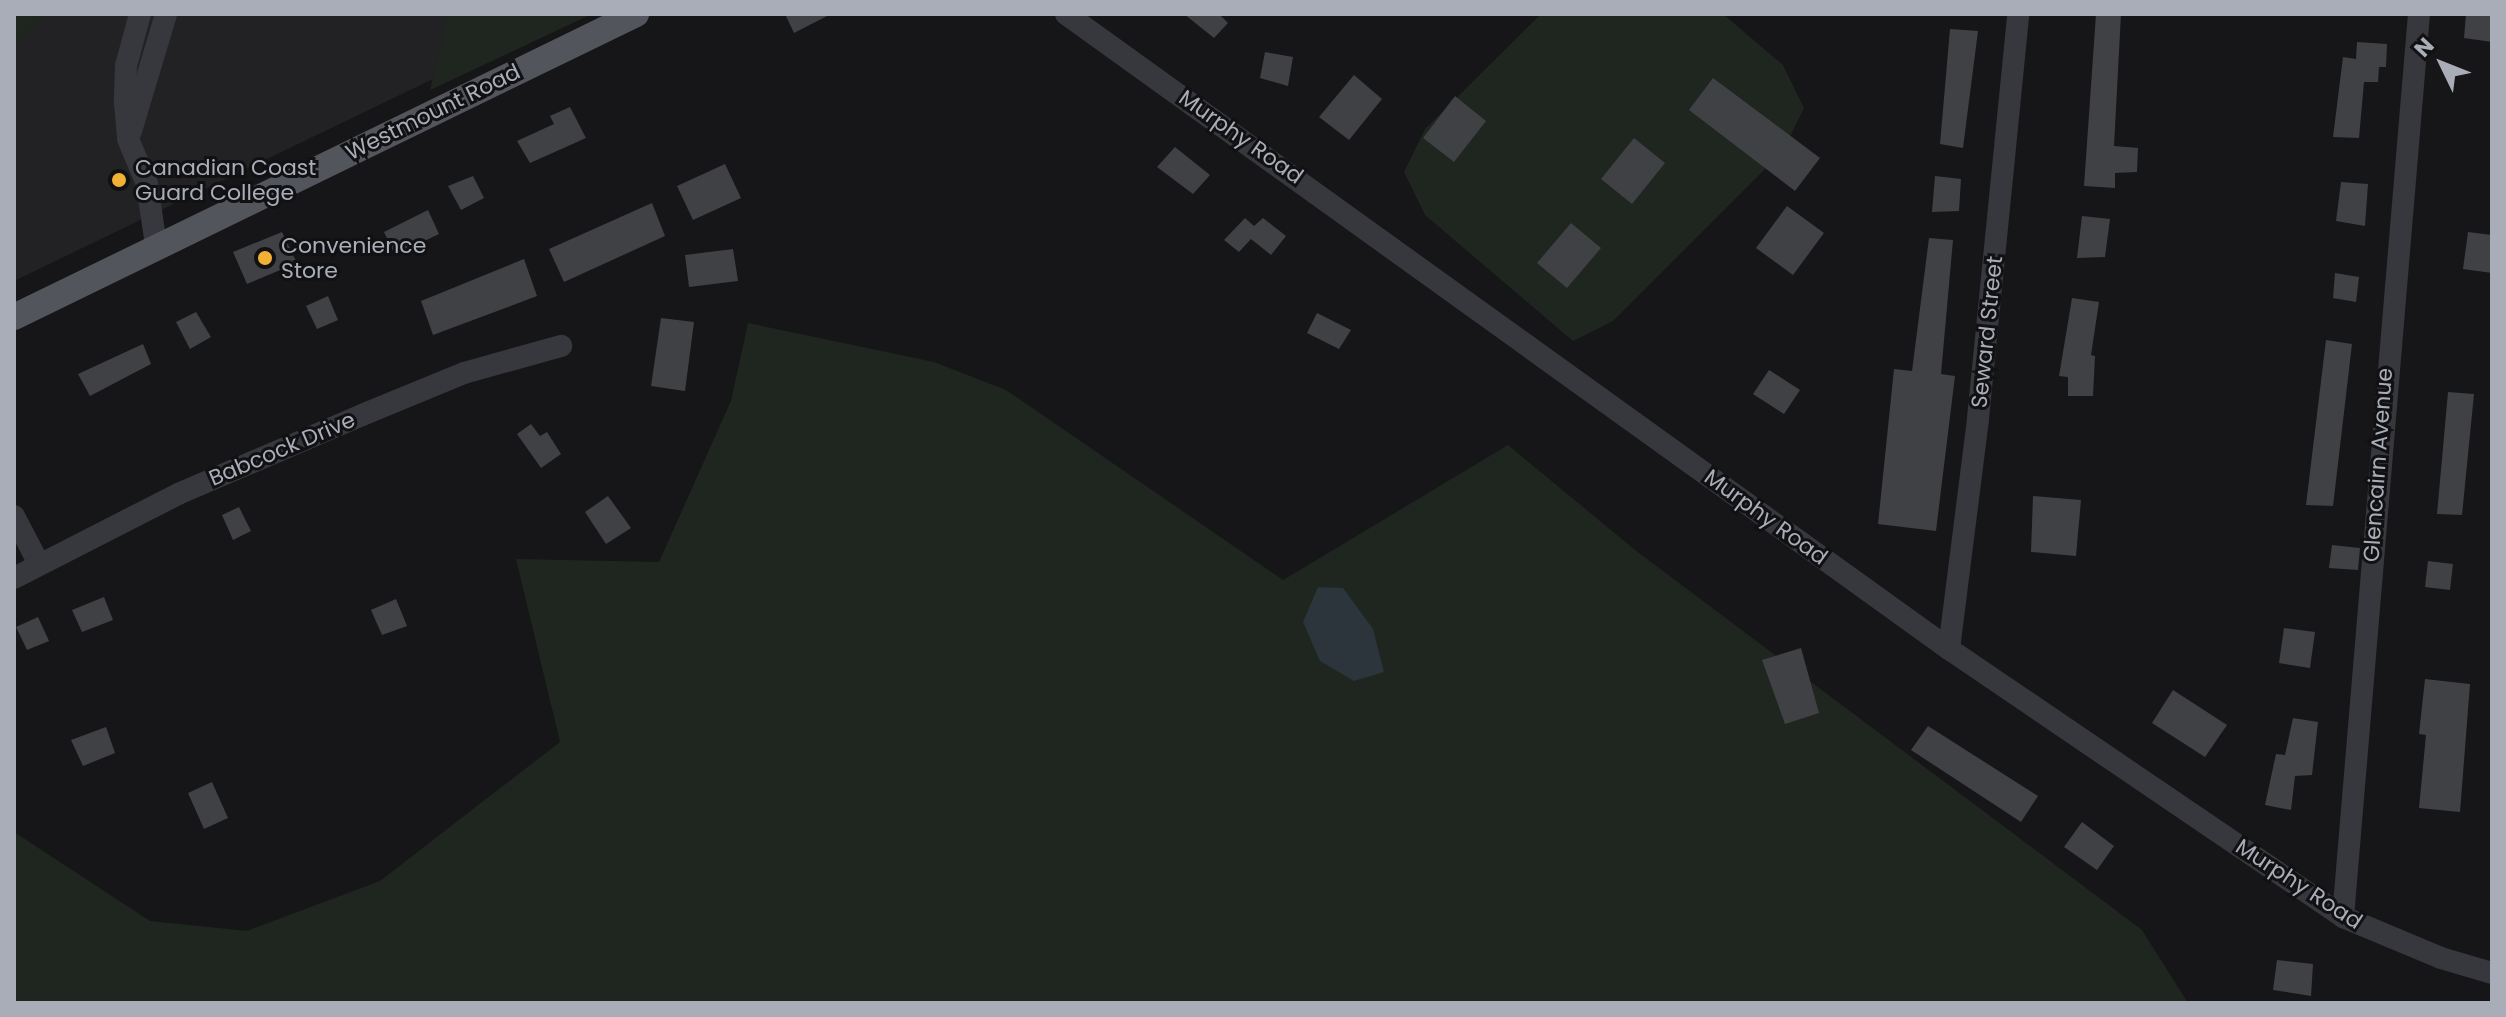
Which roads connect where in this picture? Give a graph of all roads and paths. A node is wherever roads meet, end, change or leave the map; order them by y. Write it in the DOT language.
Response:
graph roads {
  1 [pos="140,14"];
  2 [pos="166,14"];
  3 [pos="636,14"];
  4 [pos="1066,14"];
  5 [pos="2018,14"];
  6 [pos="2419,14"];
  7 [pos="128,139"];
  8 [pos="156,245"];
  9 [pos="14,317"];
  10 [pos="561,346"];
  11 [pos="14,516"];
  12 [pos="38,562"];
  13 [pos="14,578"];
  14 [pos="1949,649"];
  15 [pos="2343,917"];
  16 [pos="2492,973"];
  1 -- 7 [label="street"];
  2 -- 7 [label="street"];
  3 -- 8 [label="main road, Westmount Road"];
  4 -- 14 [label="street, Murphy Road"];
  5 -- 14 [label="street, Seward Street"];
  6 -- 15 [label="street, Glencairn Avenue"];
  7 -- 8 [label="street"];
  8 -- 9 [label="main road, Westmount Road"];
  10 -- 12 [label="street, Babcock Drive"];
  11 -- 12 [label="street"];
  12 -- 13 [label="street, Babcock Drive"];
  14 -- 15 [label="street, Murphy Road"];
  15 -- 16 [label="street, Murphy Road"];
}
